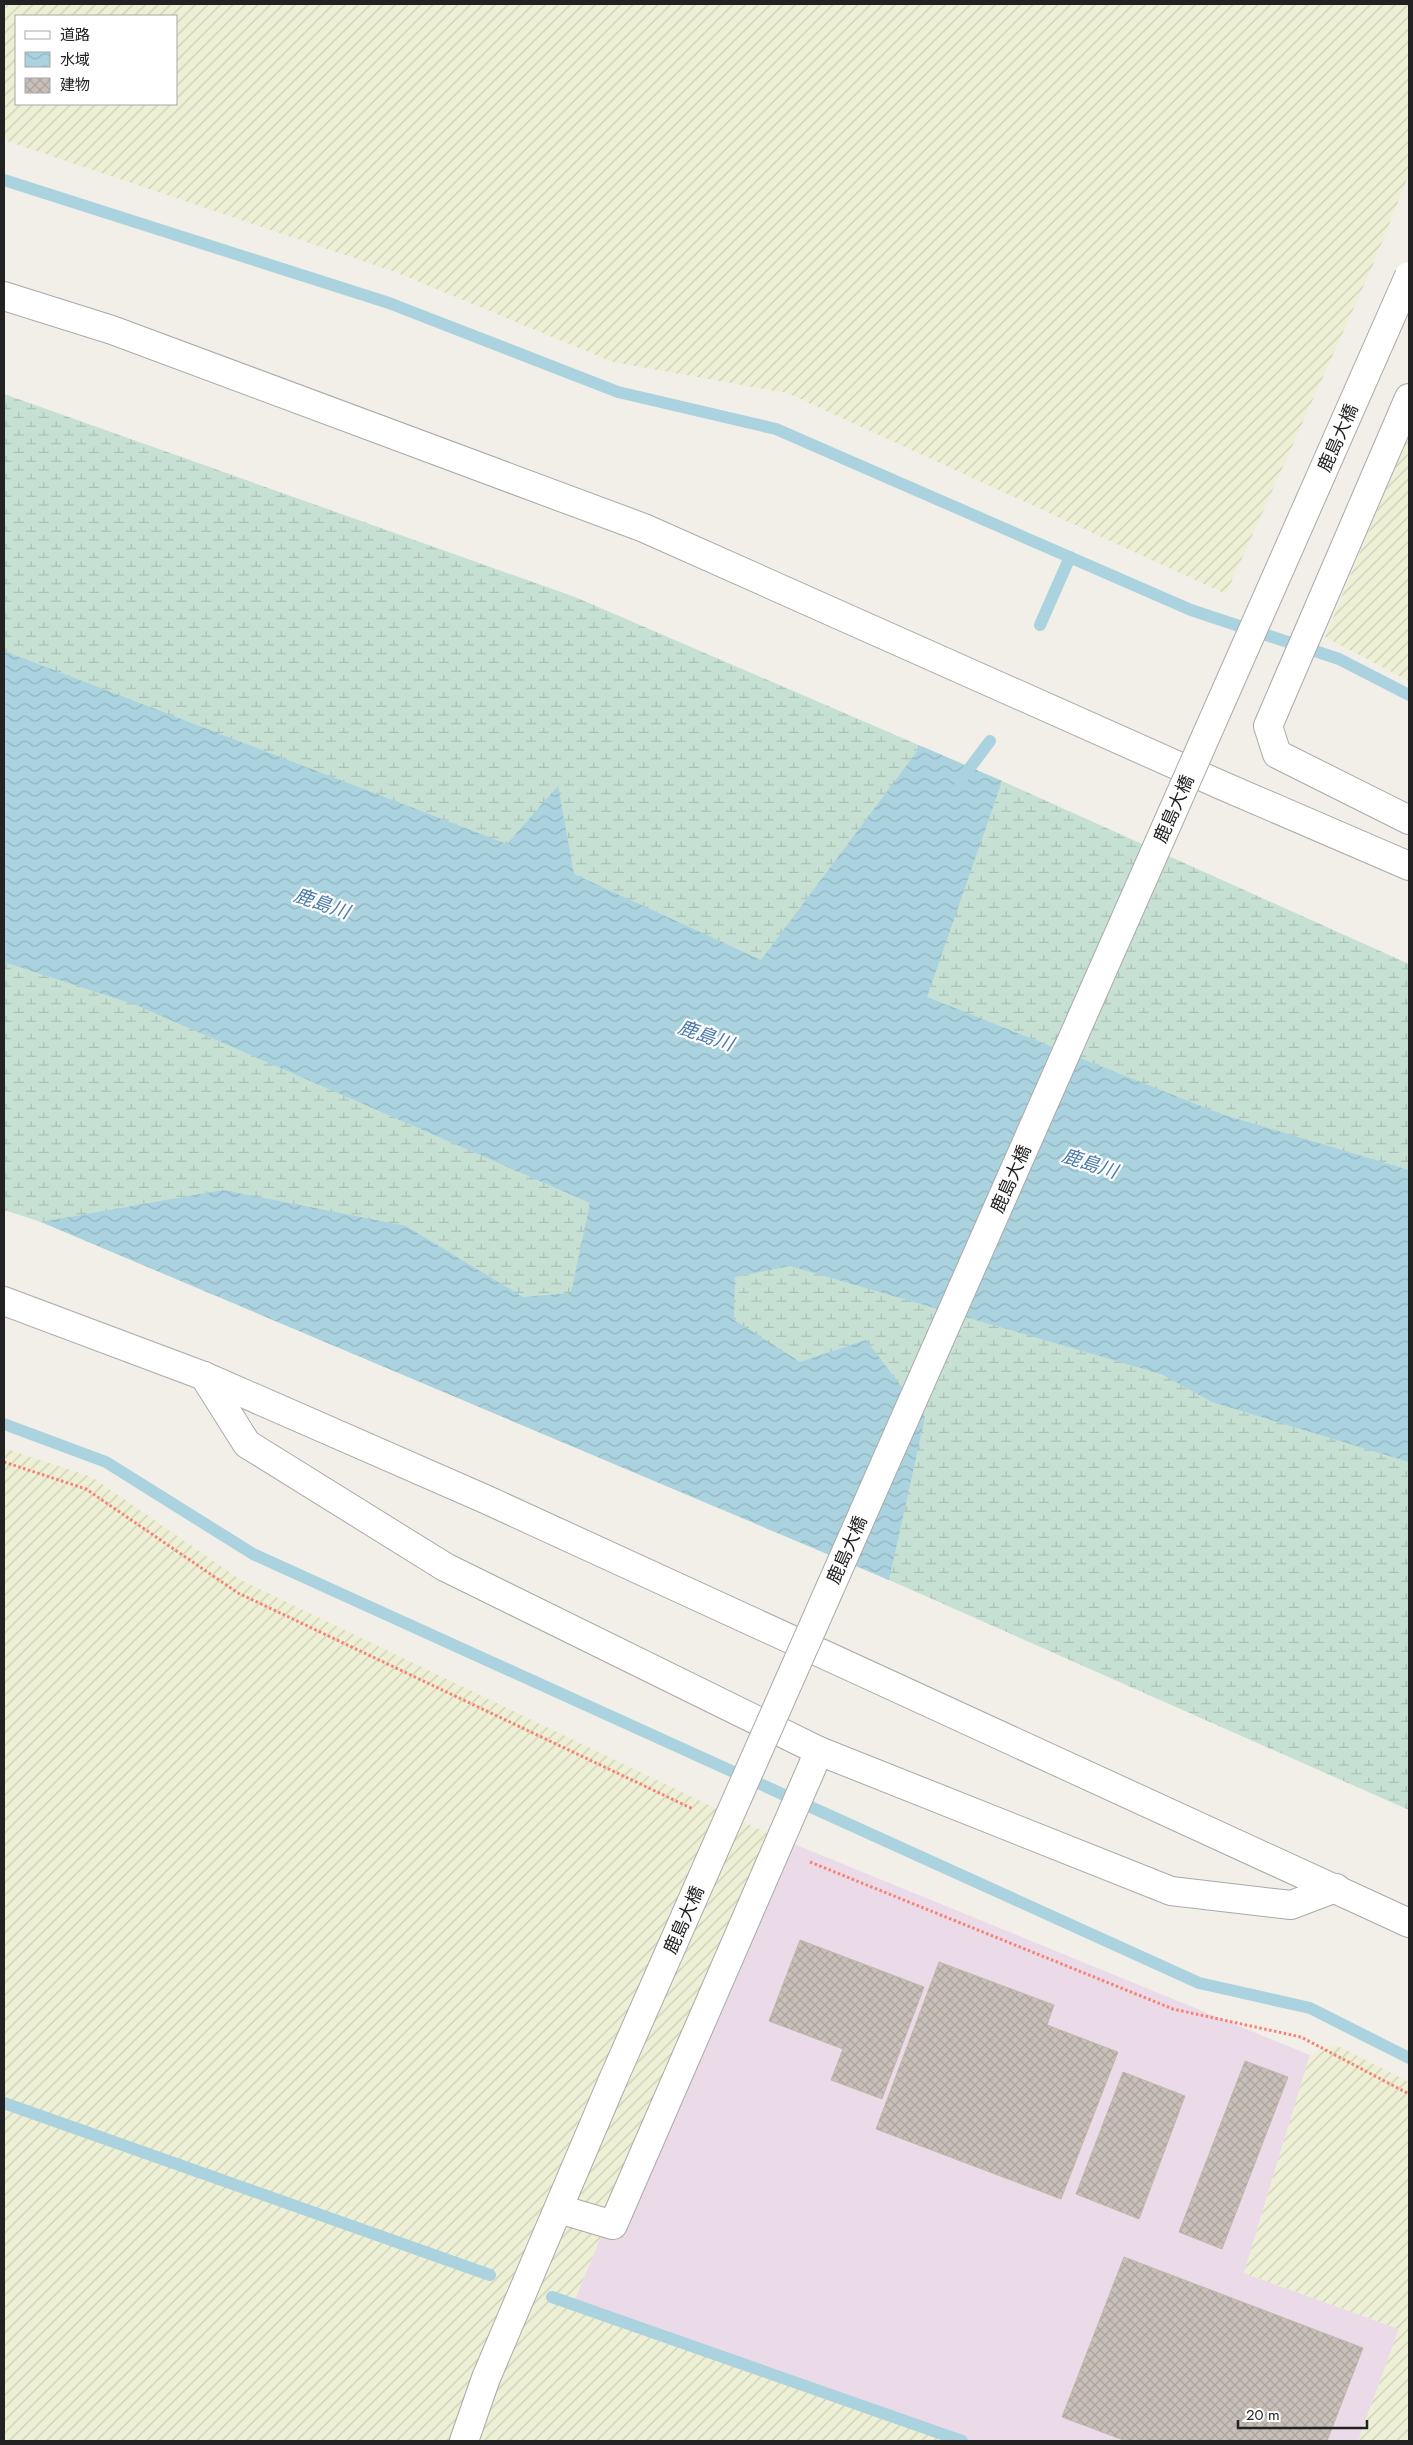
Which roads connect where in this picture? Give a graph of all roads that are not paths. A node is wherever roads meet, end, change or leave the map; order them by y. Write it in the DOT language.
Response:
graph roads {
  1 [pos="1409,276"];
  2 [pos="4,296"];
  3 [pos="1409,398"];
  4 [pos="1409,820"];
  5 [pos="1409,866"];
  6 [pos="4,1301"];
  7 [pos="204,1376"];
  8 [pos="814,1763"];
  9 [pos="1336,1888"];
  10 [pos="1409,1923"];
  11 [pos="559,2209"];
  12 [pos="464,2441"];
  1 -- 11 [label="street, 鹿島大橋, bridge"];
  2 -- 5 [label="street"];
  3 -- 4 [label="street"];
  6 -- 7 [label="street"];
  7 -- 8 [label="street"];
  7 -- 9 [label="street"];
  8 -- 9 [label="street"];
  8 -- 11 [label="street"];
  9 -- 10 [label="street"];
  11 -- 12 [label="street, 鹿島大橋"];
}
